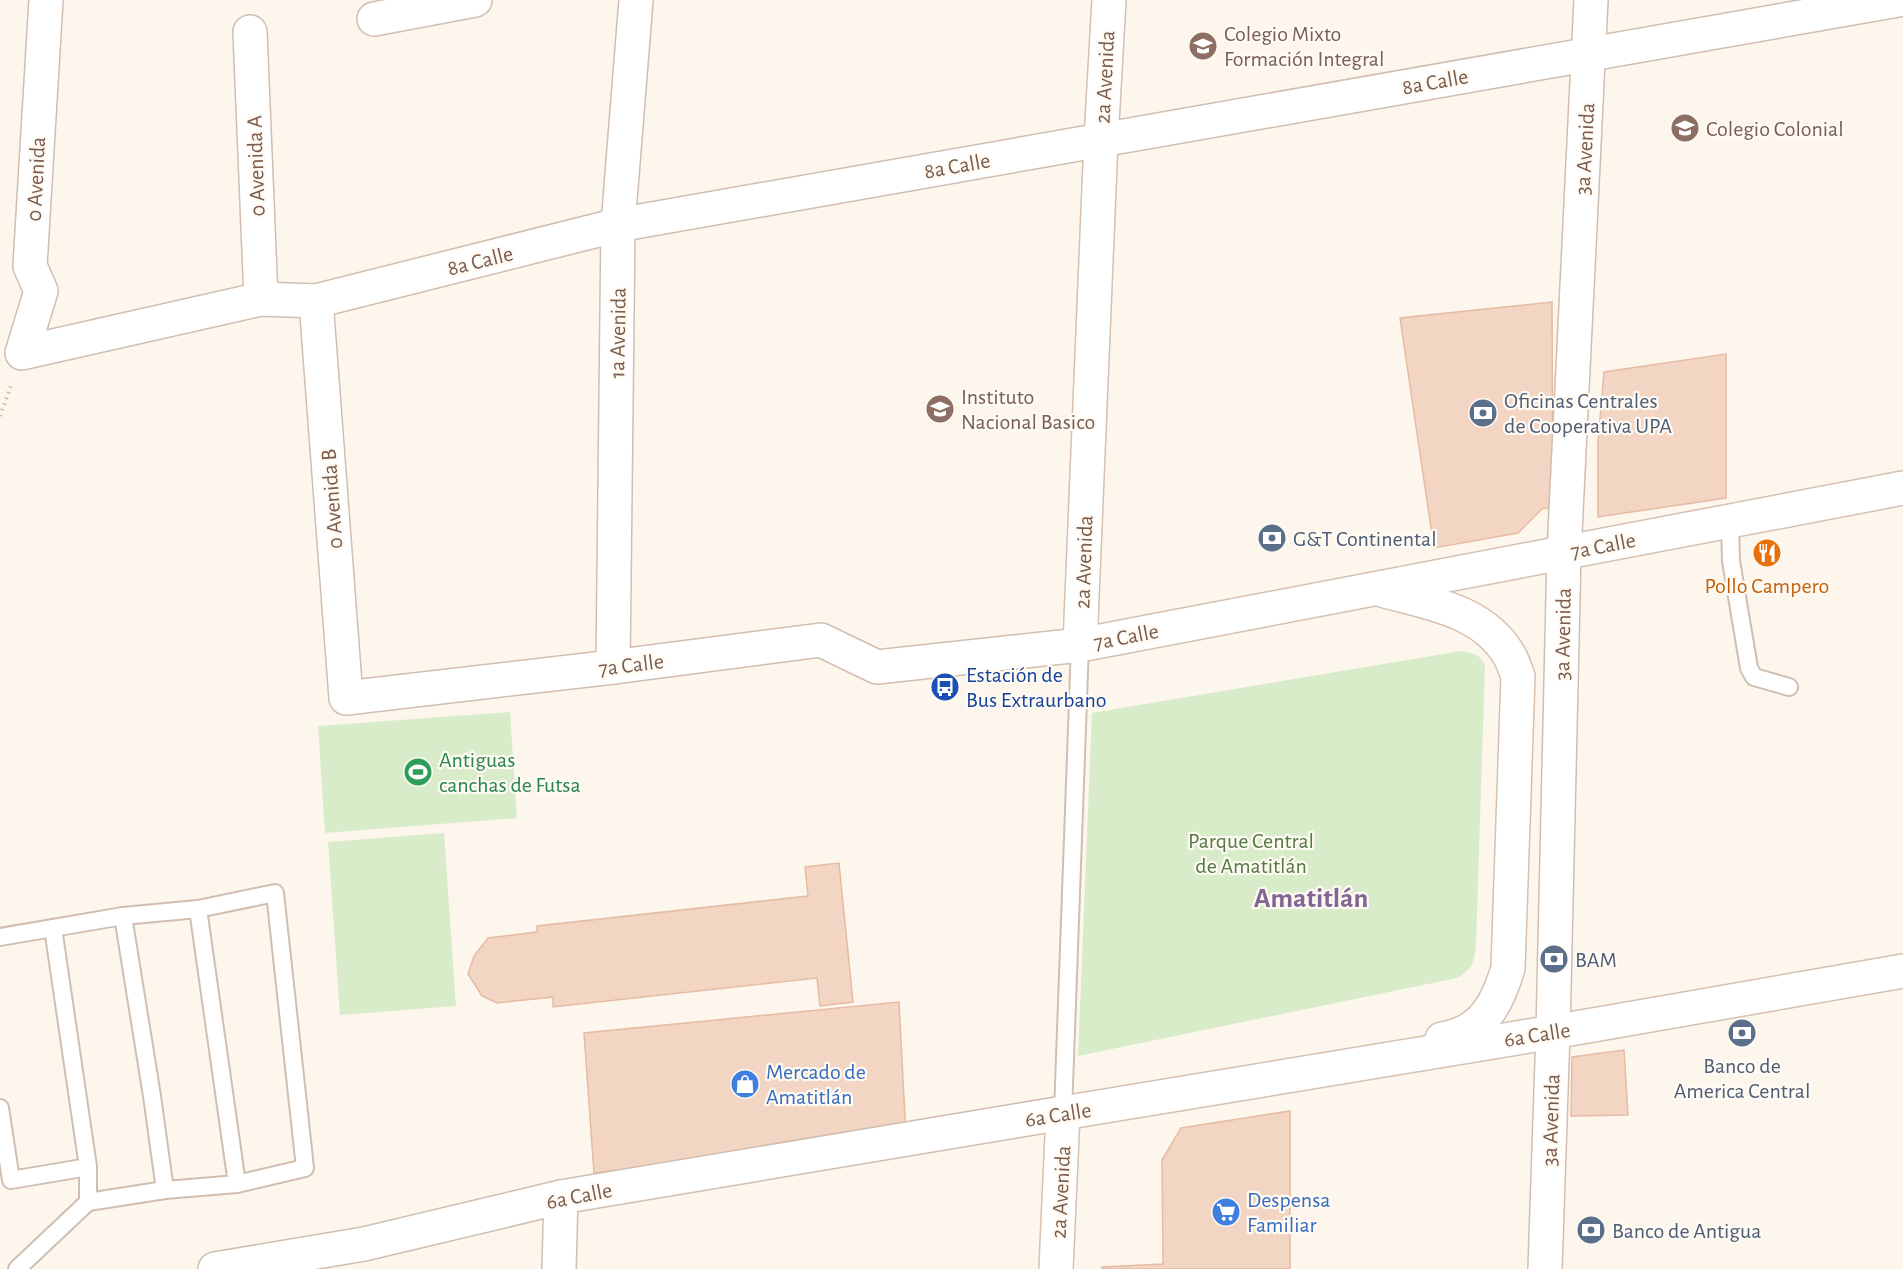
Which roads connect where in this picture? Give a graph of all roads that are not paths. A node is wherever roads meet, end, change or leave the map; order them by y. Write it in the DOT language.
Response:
graph roads {
  1 [pos="46,0"];
  2 [pos="475,0"];
  3 [pos="636,0"];
  4 [pos="1109,0"];
  5 [pos="1591,0"];
  6 [pos="1898,0"];
  7 [pos="374,19"];
  8 [pos="250,32"];
  9 [pos="1589,54"];
  10 [pos="1101,140"];
  11 [pos="618,225"];
  12 [pos="261,299"];
  13 [pos="316,301"];
  14 [pos="22,353"];
  15 [pos="1903,488"];
  16 [pos="1730,521"];
  17 [pos="1564,553"];
  18 [pos="1378,588"];
  19 [pos="1080,645"];
  20 [pos="613,667"];
  21 [pos="1789,687"];
  22 [pos="346,698"];
  23 [pos="198,909"];
  24 [pos="123,916"];
  25 [pos="53,928"];
  26 [pos="0,937"];
  27 [pos="1903,971"];
  28 [pos="1552,1032"];
  29 [pos="1381,1059"];
  30 [pos="0,1108"];
  31 [pos="1063,1113"];
  32 [pos="88,1167"];
  33 [pos="237,1184"];
  34 [pos="165,1190"];
  35 [pos="561,1197"];
  36 [pos="88,1202"];
  37 [pos="17,1269"];
  38 [pos="215,1269"];
  39 [pos="559,1269"];
  40 [pos="1056,1269"];
  41 [pos="1545,1269"];
  1 -- 14 [label="street, 0 Avenida"];
  2 -- 7 [label="street"];
  3 -- 11 [label="street, 1a Avenida"];
  4 -- 10 [label="street, 2a Avenida"];
  5 -- 9 [label="street, 3a Avenida"];
  6 -- 9 [label="street, 8a Calle"];
  8 -- 12 [label="street, 0 Avenida A"];
  9 -- 10 [label="street, 8a Calle"];
  9 -- 17 [label="street, 3a Avenida"];
  10 -- 11 [label="street, 8a Calle"];
  10 -- 19 [label="street, 2a Avenida"];
  11 -- 13 [label="street, 8a Calle"];
  11 -- 20 [label="street, 1a Avenida"];
  12 -- 13 [label="street, 8a Calle"];
  12 -- 14 [label="street, 8a Calle"];
  13 -- 22 [label="street, 0 Avenida B"];
  15 -- 16 [label="street, 7a Calle"];
  16 -- 17 [label="street, 7a Calle"];
  16 -- 21 [label="lane"];
  17 -- 18 [label="street, 7a Calle"];
  17 -- 28 [label="street, 3a Avenida"];
  18 -- 19 [label="street, 7a Calle"];
  18 -- 29 [label="street"];
  19 -- 20 [label="street, 7a Calle"];
  19 -- 31 [label="lane, 2a Avenida"];
  20 -- 22 [label="street, 7a Calle"];
  23 -- 24 [label="lane"];
  23 -- 33 [label="lane"];
  23 -- 33 [label="lane"];
  24 -- 25 [label="lane"];
  24 -- 34 [label="lane"];
  25 -- 26 [label="lane"];
  25 -- 32 [label="lane"];
  27 -- 28 [label="street, 6a Calle"];
  28 -- 29 [label="street, 6a Calle"];
  28 -- 41 [label="street, 3a Avenida"];
  29 -- 31 [label="street, 6a Calle"];
  30 -- 32 [label="lane"];
  31 -- 35 [label="street, 6a Calle"];
  31 -- 40 [label="street, 2a Avenida"];
  32 -- 36 [label="lane"];
  33 -- 34 [label="lane"];
  34 -- 36 [label="lane"];
  35 -- 38 [label="street, 6a Calle"];
  35 -- 39 [label="street"];
  36 -- 37 [label="lane"];
}
